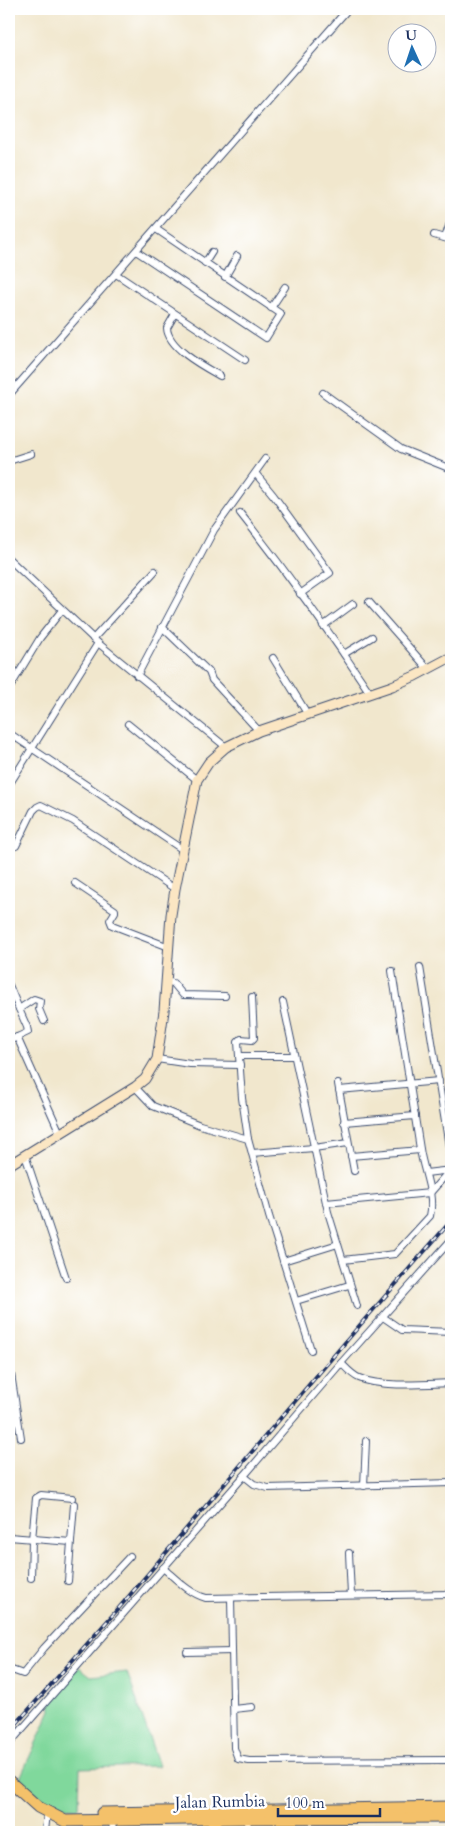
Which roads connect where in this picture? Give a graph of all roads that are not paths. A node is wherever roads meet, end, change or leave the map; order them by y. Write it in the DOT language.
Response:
graph roads {
  1 [pos="348,9"];
  2 [pos="451,220"];
  3 [pos="156,229"];
  4 [pos="434,235"];
  5 [pos="448,239"];
  6 [pos="136,251"];
  7 [pos="212,252"];
  8 [pos="237,256"];
  9 [pos="205,263"];
  10 [pos="116,274"];
  11 [pos="226,276"];
  12 [pos="285,287"];
  13 [pos="271,308"];
  14 [pos="175,314"];
  15 [pos="245,360"];
  16 [pos="220,376"];
  17 [pos="323,393"];
  18 [pos="9,395"];
  19 [pos="31,454"];
  20 [pos="265,459"];
  21 [pos="9,461"];
  22 [pos="451,469"];
  23 [pos="256,474"];
  24 [pos="240,513"];
  25 [pos="9,559"];
  26 [pos="155,571"];
  27 [pos="300,594"];
  28 [pos="369,602"];
  29 [pos="353,604"];
  30 [pos="62,610"];
  31 [pos="323,626"];
  32 [pos="162,627"];
  33 [pos="372,637"];
  34 [pos="95,641"];
  35 [pos="344,654"];
  36 [pos="451,657"];
  37 [pos="273,658"];
  38 [pos="428,669"];
  39 [pos="137,676"];
  40 [pos="9,689"];
  41 [pos="370,693"];
  42 [pos="308,715"];
  43 [pos="128,724"];
  44 [pos="259,731"];
  45 [pos="9,732"];
  46 [pos="226,747"];
  47 [pos="31,748"];
  48 [pos="198,780"];
  49 [pos="9,785"];
  50 [pos="9,848"];
  51 [pos="182,850"];
  52 [pos="75,883"];
  53 [pos="175,889"];
  54 [pos="169,947"];
  55 [pos="420,967"];
  56 [pos="392,971"];
  57 [pos="166,981"];
  58 [pos="9,985"];
  59 [pos="225,996"];
  60 [pos="252,997"];
  61 [pos="283,1002"];
  62 [pos="19,1009"];
  63 [pos="44,1021"];
  64 [pos="17,1037"];
  65 [pos="9,1040"];
  66 [pos="240,1056"];
  67 [pos="294,1056"];
  68 [pos="157,1059"];
  69 [pos="240,1065"];
  70 [pos="439,1081"];
  71 [pos="410,1083"];
  72 [pos="135,1088"];
  73 [pos="415,1116"];
  74 [pos="344,1122"];
  75 [pos="60,1133"];
  76 [pos="248,1139"];
  77 [pos="348,1143"];
  78 [pos="314,1148"];
  79 [pos="420,1150"];
  80 [pos="252,1153"];
  81 [pos="25,1155"];
  82 [pos="352,1156"];
  83 [pos="451,1159"];
  84 [pos="9,1165"];
  85 [pos="451,1170"];
  86 [pos="354,1171"];
  87 [pos="426,1173"];
  88 [pos="430,1192"];
  89 [pos="326,1203"];
  90 [pos="451,1240"];
  91 [pos="338,1244"];
  92 [pos="343,1260"];
  93 [pos="283,1262"];
  94 [pos="66,1278"];
  95 [pos="350,1285"];
  96 [pos="296,1301"];
  97 [pos="356,1306"];
  98 [pos="382,1317"];
  99 [pos="451,1332"];
  100 [pos="311,1350"];
  101 [pos="9,1361"];
  102 [pos="341,1363"];
  103 [pos="451,1383"];
  104 [pos="21,1438"];
  105 [pos="366,1441"];
  106 [pos="244,1476"];
  107 [pos="451,1483"];
  108 [pos="364,1486"];
  109 [pos="9,1537"];
  110 [pos="32,1539"];
  111 [pos="71,1542"];
  112 [pos="349,1553"];
  113 [pos="130,1556"];
  114 [pos="163,1568"];
  115 [pos="31,1578"];
  116 [pos="68,1581"];
  117 [pos="451,1594"];
  118 [pos="351,1596"];
  119 [pos="231,1598"];
  120 [pos="232,1651"];
  121 [pos="187,1652"];
  122 [pos="9,1669"];
  123 [pos="252,1707"];
  124 [pos="234,1709"];
  125 [pos="9,1744"];
  126 [pos="451,1760"];
  127 [pos="9,1781"];
  128 [pos="451,1806"];
  129 [pos="49,1813"];
  130 [pos="451,1817"];
  131 [pos="248,1818"];
  132 [pos="113,1826"];
  133 [pos="45,1832"];
  134 [pos="247,1832"];
  1 -- 3 [label="street"];
  2 -- 5 [label="street"];
  3 -- 6 [label="street"];
  3 -- 9 [label="street"];
  4 -- 5 [label="street"];
  6 -- 10 [label="street"];
  6 -- 13 [label="street"];
  7 -- 9 [label="street"];
  8 -- 11 [label="street"];
  9 -- 11 [label="street"];
  10 -- 14 [label="street"];
  10 -- 18 [label="street"];
  11 -- 13 [label="street"];
  12 -- 13 [label="street"];
  14 -- 15 [label="street"];
  14 -- 16 [label="street"];
  17 -- 22 [label="street"];
  19 -- 21 [label="street"];
  20 -- 23 [label="street"];
  23 -- 27 [label="street"];
  23 -- 32 [label="street"];
  24 -- 27 [label="street"];
  25 -- 30 [label="street"];
  26 -- 34 [label="street"];
  27 -- 31 [label="street"];
  28 -- 38 [label="street"];
  29 -- 31 [label="street"];
  30 -- 34 [label="street"];
  30 -- 40 [label="street"];
  31 -- 35 [label="street"];
  32 -- 39 [label="street"];
  32 -- 44 [label="street"];
  33 -- 35 [label="street"];
  34 -- 39 [label="street"];
  34 -- 47 [label="street"];
  35 -- 41 [label="street"];
  36 -- 38 [label="street"];
  37 -- 42 [label="street"];
  38 -- 41 [label="street"];
  39 -- 46 [label="street"];
  41 -- 42 [label="street"];
  42 -- 44 [label="street"];
  43 -- 48 [label="street"];
  44 -- 46 [label="street"];
  45 -- 47 [label="street"];
  46 -- 48 [label="street"];
  47 -- 49 [label="street"];
  47 -- 51 [label="street"];
  48 -- 51 [label="street"];
  50 -- 53 [label="street"];
  51 -- 53 [label="street"];
  52 -- 54 [label="street"];
  53 -- 54 [label="street"];
  54 -- 57 [label="street"];
  55 -- 70 [label="street"];
  56 -- 71 [label="street"];
  57 -- 59 [label="street"];
  57 -- 68 [label="street"];
  58 -- 62 [label="street"];
  60 -- 66 [label="street"];
  61 -- 67 [label="street"];
  62 -- 63 [label="street"];
  62 -- 64 [label="street"];
  64 -- 65 [label="street"];
  64 -- 75 [label="street"];
  66 -- 67 [label="street"];
  66 -- 69 [label="street"];
  67 -- 78 [label="street"];
  68 -- 69 [label="street"];
  68 -- 72 [label="street"];
  69 -- 76 [label="street"];
  70 -- 71 [label="street"];
  70 -- 83 [label="street"];
  71 -- 73 [label="street"];
  71 -- 74 [label="street"];
  72 -- 75 [label="street"];
  72 -- 76 [label="street"];
  73 -- 74 [label="street"];
  73 -- 79 [label="street"];
  74 -- 77 [label="street"];
  75 -- 81 [label="street"];
  76 -- 80 [label="street"];
  77 -- 78 [label="street"];
  77 -- 82 [label="street"];
  78 -- 80 [label="street"];
  78 -- 89 [label="street"];
  79 -- 82 [label="street"];
  79 -- 87 [label="street"];
  80 -- 93 [label="street"];
  81 -- 84 [label="street"];
  81 -- 94 [label="street"];
  82 -- 86 [label="street"];
  85 -- 87 [label="street"];
  85 -- 88 [label="street"];
  87 -- 88 [label="street"];
  88 -- 89 [label="street"];
  88 -- 92 [label="street"];
  89 -- 91 [label="street"];
  90 -- 98 [label="street"];
  91 -- 92 [label="street"];
  91 -- 93 [label="street"];
  92 -- 95 [label="street"];
  93 -- 96 [label="street"];
  95 -- 96 [label="street"];
  95 -- 97 [label="street"];
  96 -- 100 [label="street"];
  98 -- 99 [label="street"];
  98 -- 102 [label="street"];
  101 -- 104 [label="street"];
  102 -- 103 [label="street"];
  102 -- 106 [label="street"];
  105 -- 108 [label="street"];
  106 -- 108 [label="street"];
  106 -- 114 [label="street"];
  107 -- 108 [label="street"];
  109 -- 110 [label="street"];
  110 -- 111 [label="street"];
  110 -- 111 [label="street"];
  110 -- 115 [label="street"];
  111 -- 116 [label="street"];
  112 -- 118 [label="street"];
  113 -- 122 [label="street"];
  114 -- 119 [label="street"];
  114 -- 125 [label="street"];
  117 -- 118 [label="street"];
  118 -- 119 [label="street"];
  119 -- 120 [label="street"];
  120 -- 121 [label="street"];
  120 -- 124 [label="street"];
  123 -- 124 [label="street"];
  124 -- 126 [label="street"];
  127 -- 129 [label="highway"];
  128 -- 129 [label="highway, Jalan Rumbia"];
  129 -- 132 [label="highway, Jalan Rumbia"];
  129 -- 133 [label="street"];
  130 -- 131 [label="highway, Jalan Rumbia"];
  131 -- 132 [label="highway, Jalan Rumbia"];
  131 -- 134 [label="street"];
}
